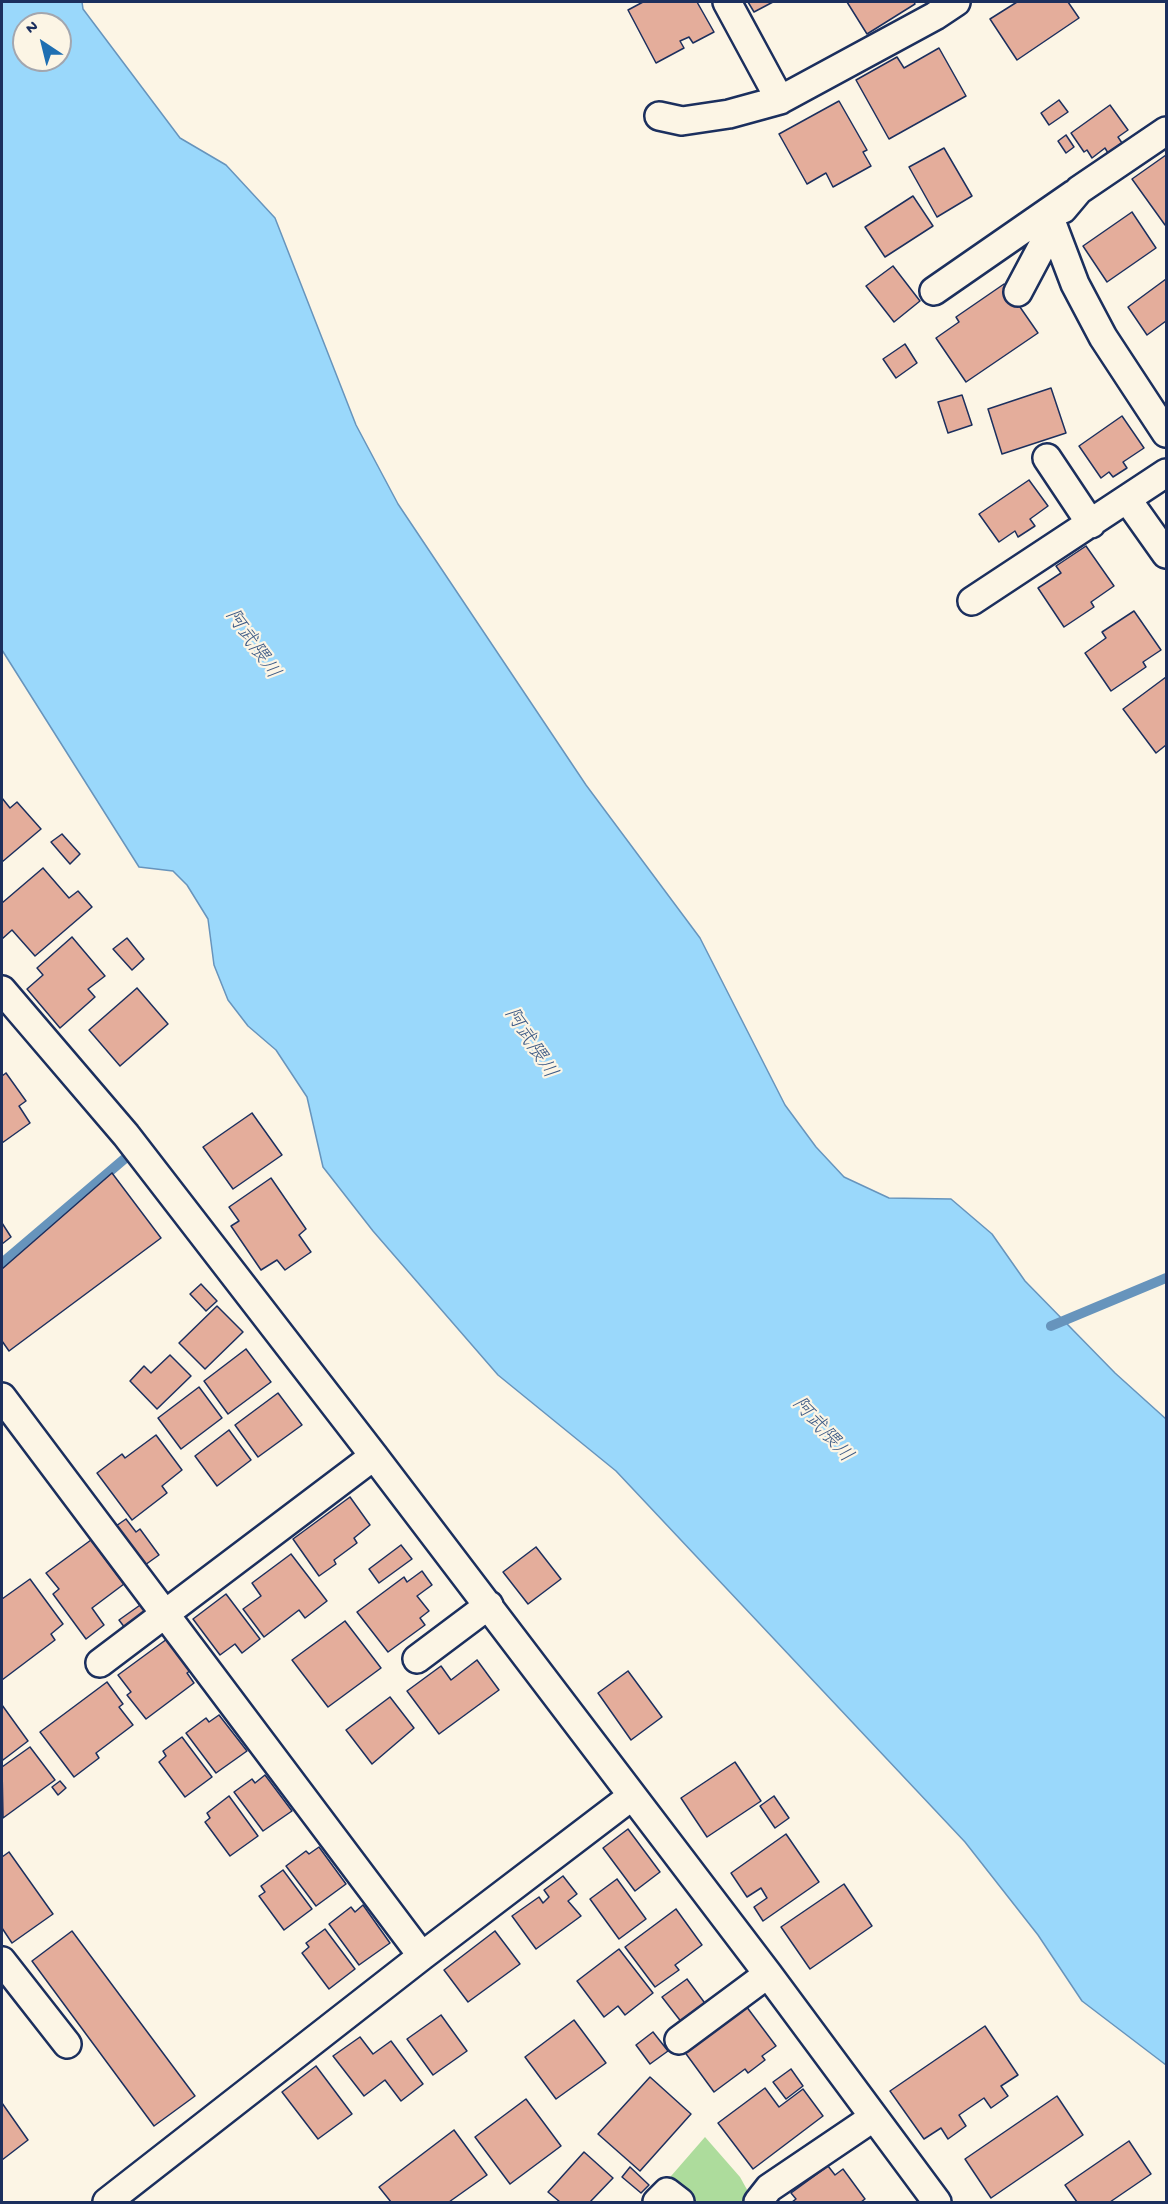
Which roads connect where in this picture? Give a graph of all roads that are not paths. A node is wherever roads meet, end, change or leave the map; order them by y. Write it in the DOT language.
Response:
graph roads {
  1 [pos="727,2"];
  2 [pos="956,2"];
  3 [pos="780,100"];
  4 [pos="659,116"];
  5 [pos="1167,131"];
  6 [pos="1074,194"];
  7 [pos="1053,226"];
  8 [pos="934,291"];
  9 [pos="1018,292"];
  10 [pos="1167,433"];
  11 [pos="1047,458"];
  12 [pos="1167,473"];
  13 [pos="1127,500"];
  14 [pos="1091,524"];
  15 [pos="1167,554"];
  16 [pos="972,601"];
  17 [pos="2,990"];
  18 [pos="2,1397"];
  19 [pos="374,1456"];
  20 [pos="489,1605"];
  21 [pos="165,1615"];
  22 [pos="417,1659"];
  23 [pos="100,1663"];
  24 [pos="632,1796"];
  25 [pos="422,1956"];
  26 [pos="2,1961"];
  27 [pos="768,1974"];
  28 [pos="679,2040"];
  29 [pos="67,2044"];
  30 [pos="874,2117"];
  31 [pos="107,2202"];
  32 [pos="657,2202"];
  33 [pos="680,2202"];
  34 [pos="758,2202"];
  35 [pos="937,2202"];
  1 -- 3 [label="street"];
  2 -- 3 [label="street"];
  3 -- 4 [label="street"];
  5 -- 6 [label="street"];
  6 -- 7 [label="street"];
  6 -- 8 [label="street"];
  7 -- 9 [label="street"];
  7 -- 10 [label="street"];
  11 -- 14 [label="street"];
  12 -- 13 [label="street"];
  13 -- 14 [label="street"];
  13 -- 15 [label="street"];
  14 -- 16 [label="street"];
  17 -- 19 [label="street"];
  18 -- 21 [label="street"];
  19 -- 20 [label="street"];
  19 -- 21 [label="street"];
  20 -- 22 [label="street"];
  20 -- 24 [label="street"];
  21 -- 23 [label="street"];
  21 -- 25 [label="street"];
  24 -- 25 [label="street"];
  24 -- 27 [label="street"];
  25 -- 31 [label="street"];
  26 -- 29 [label="street"];
  27 -- 28 [label="street"];
  27 -- 30 [label="street"];
  30 -- 34 [label="street"];
  30 -- 35 [label="street"];
  32 -- 33 [label="street"];
}
